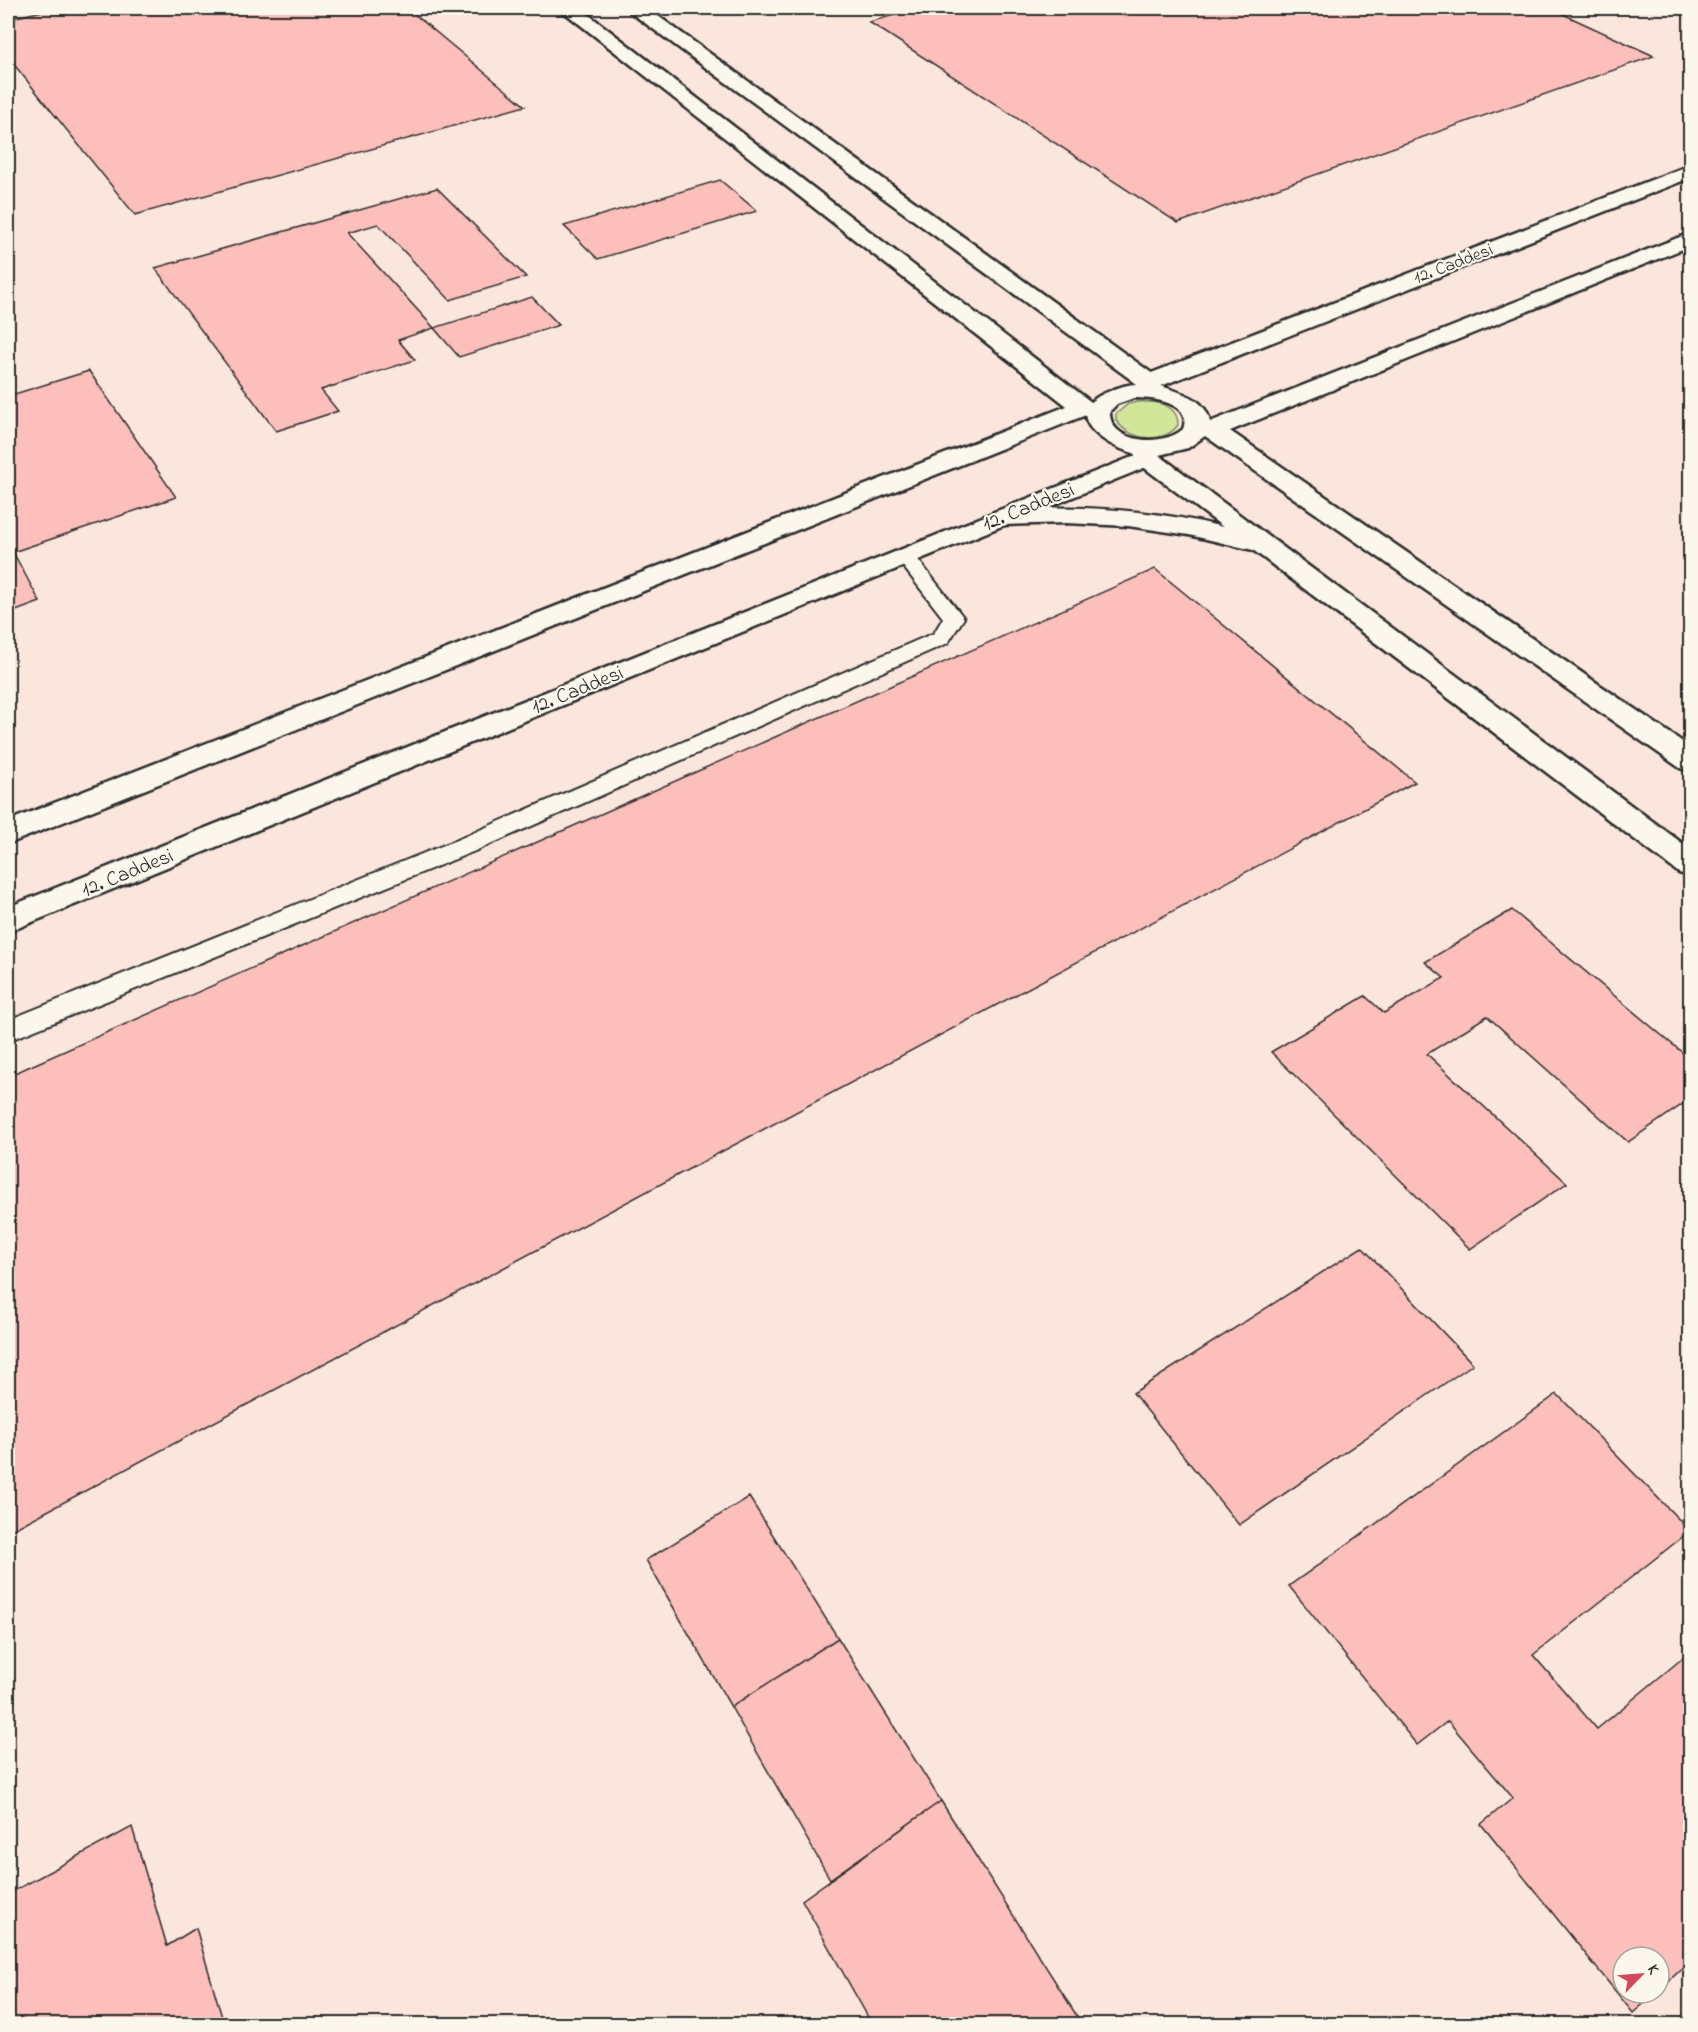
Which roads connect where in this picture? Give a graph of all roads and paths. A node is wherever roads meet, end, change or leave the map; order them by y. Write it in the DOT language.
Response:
graph roads {
  1 [pos="570,8"];
  2 [pos="636,8"];
  3 [pos="1690,171"];
  4 [pos="1690,239"];
  5 [pos="1149,387"];
  6 [pos="1091,409"];
  7 [pos="1204,429"];
  8 [pos="1146,453"];
  9 [pos="1003,516"];
  10 [pos="1269,550"];
  11 [pos="905,556"];
  12 [pos="1690,761"];
  13 [pos="8,833"];
  14 [pos="1690,865"];
  15 [pos="8,920"];
  16 [pos="8,1031"];
  1 -- 6 [label="street"];
  2 -- 5 [label="street"];
  3 -- 5 [label="street, 12. Caddesi"];
  4 -- 7 [label="street"];
  5 -- 6 [label="street"];
  5 -- 7 [label="street"];
  6 -- 8 [label="street"];
  6 -- 13 [label="street"];
  7 -- 8 [label="street"];
  7 -- 12 [label="street"];
  8 -- 9 [label="street, 12. Caddesi"];
  8 -- 10 [label="street"];
  9 -- 10 [label="street"];
  9 -- 11 [label="street, 12. Caddesi"];
  10 -- 14 [label="street"];
  11 -- 15 [label="street, 12. Caddesi"];
  11 -- 16 [label="lane"];
}
